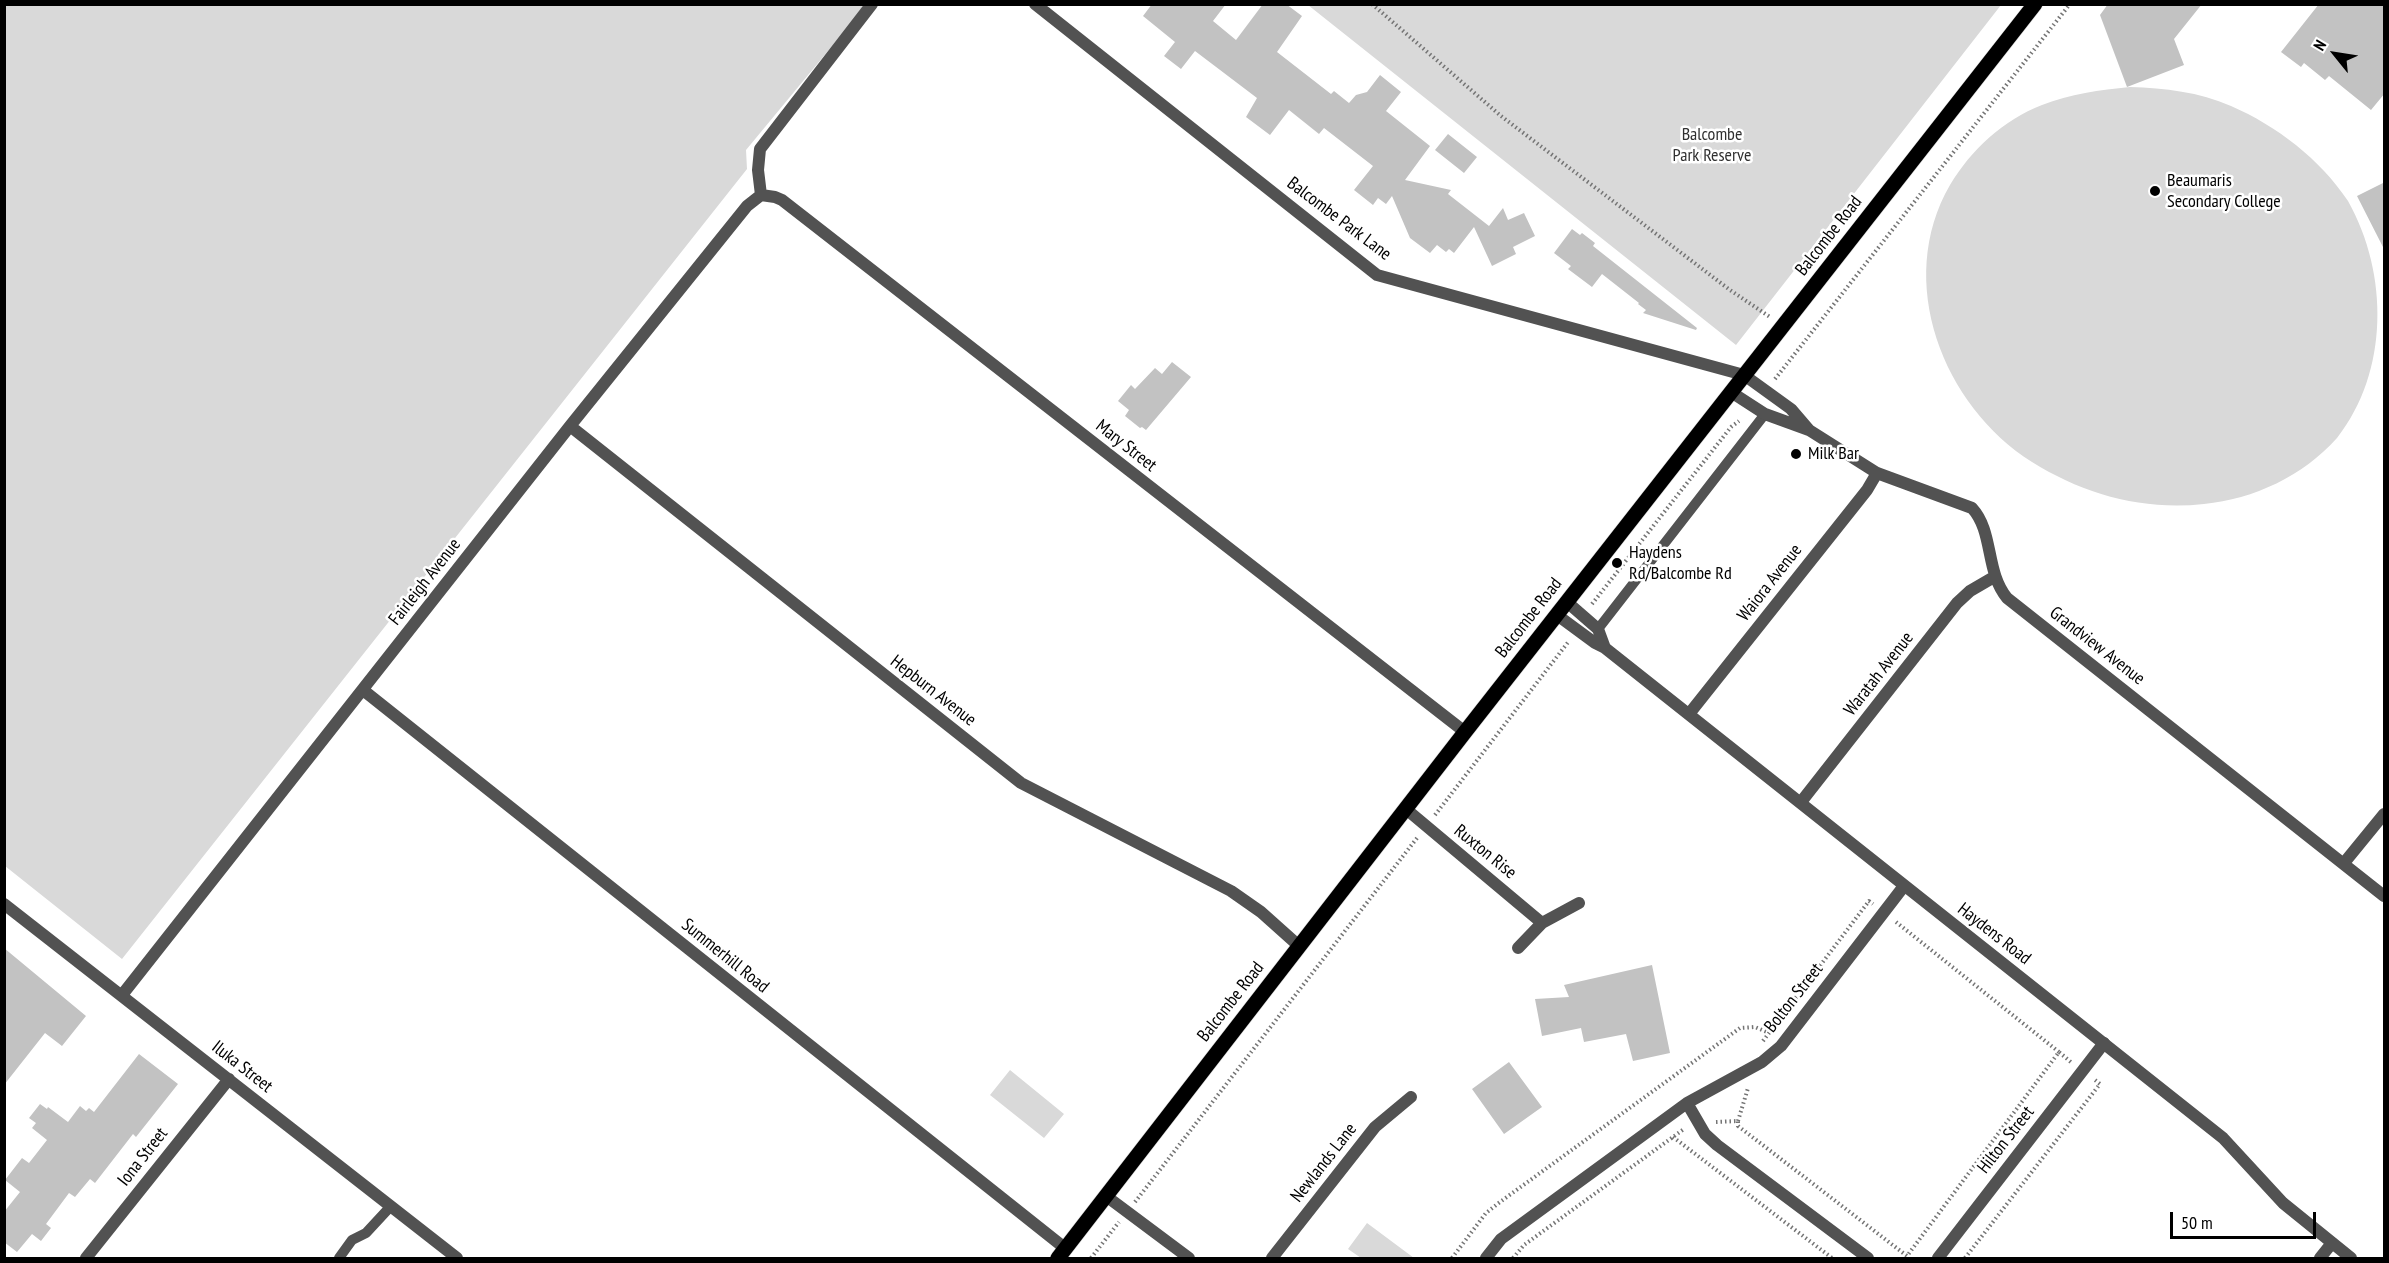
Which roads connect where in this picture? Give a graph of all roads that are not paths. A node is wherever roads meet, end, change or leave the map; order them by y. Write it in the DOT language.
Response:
graph roads {
  1 [pos="873,4"];
  2 [pos="1035,4"];
  3 [pos="2035,4"];
  4 [pos="761,195"];
  5 [pos="1744,375"];
  6 [pos="1731,392"];
  7 [pos="1765,414"];
  8 [pos="570,426"];
  9 [pos="1809,430"];
  10 [pos="1877,473"];
  11 [pos="1994,577"];
  12 [pos="1567,602"];
  13 [pos="1557,615"];
  14 [pos="1598,629"];
  15 [pos="1605,648"];
  16 [pos="363,690"];
  17 [pos="1689,714"];
  18 [pos="1465,732"];
  19 [pos="1801,802"];
  20 [pos="1406,809"];
  21 [pos="2385,814"];
  22 [pos="2344,863"];
  23 [pos="1904,886"];
  24 [pos="2385,896"];
  25 [pos="1579,903"];
  26 [pos="4,904"];
  27 [pos="1542,923"];
  28 [pos="1299,946"];
  29 [pos="1518,948"];
  30 [pos="122,995"];
  31 [pos="2104,1043"];
  32 [pos="229,1079"];
  33 [pos="1411,1097"];
  34 [pos="1687,1103"];
  35 [pos="1106,1196"];
  36 [pos="391,1206"];
  37 [pos="2332,1243"];
  38 [pos="1062,1254"];
  39 [pos="86,1258"];
  40 [pos="339,1258"];
  41 [pos="458,1258"];
  42 [pos="1189,1258"];
  43 [pos="1272,1258"];
  44 [pos="1486,1258"];
  45 [pos="1868,1258"];
  46 [pos="1938,1258"];
  47 [pos="2320,1258"];
  48 [pos="2351,1258"];
  1 -- 4 [label="street"];
  2 -- 5 [label="street, Balcombe Park Lane"];
  3 -- 5 [label="main road, Balcombe Road"];
  4 -- 8 [label="street, Fairleigh Avenue"];
  4 -- 18 [label="street, Mary Street"];
  5 -- 6 [label="main road, Balcombe Road"];
  5 -- 9 [label="street, Grandview Avenue"];
  6 -- 7 [label="street, Grandview Avenue"];
  6 -- 12 [label="main road, Balcombe Road"];
  7 -- 9 [label="street, Grandview Avenue"];
  7 -- 14 [label="lane"];
  8 -- 16 [label="street, Fairleigh Avenue"];
  8 -- 28 [label="street, Hepburn Avenue"];
  9 -- 10 [label="street, Grandview Avenue"];
  10 -- 11 [label="street, Grandview Avenue"];
  10 -- 17 [label="street, Waiora Avenue"];
  11 -- 19 [label="street, Waratah Avenue"];
  11 -- 22 [label="street, Grandview Avenue"];
  12 -- 13 [label="main road, Balcombe Road"];
  12 -- 14 [label="street"];
  13 -- 15 [label="street, Haydens Road"];
  13 -- 18 [label="main road, Balcombe Road"];
  14 -- 15 [label="street"];
  15 -- 17 [label="street, Haydens Road"];
  16 -- 30 [label="street, Fairleigh Avenue"];
  16 -- 38 [label="street, Summerhill Road"];
  17 -- 19 [label="street, Haydens Road"];
  18 -- 20 [label="main road, Balcombe Road"];
  19 -- 23 [label="street, Haydens Road"];
  20 -- 27 [label="street, Ruxton Rise"];
  20 -- 28 [label="main road, Balcombe Road"];
  21 -- 22 [label="street"];
  22 -- 24 [label="street, Grandview Avenue"];
  23 -- 31 [label="street, Haydens Road"];
  23 -- 34 [label="street, Bolton Street"];
  25 -- 27 [label="street"];
  26 -- 30 [label="street, Iluka Street"];
  27 -- 29 [label="street"];
  28 -- 35 [label="main road, Balcombe Road"];
  30 -- 32 [label="street, Iluka Street"];
  31 -- 37 [label="street, Haydens Road"];
  31 -- 46 [label="street, Hilton Street"];
  32 -- 36 [label="street, Iluka Street"];
  32 -- 39 [label="street, Iona Street"];
  33 -- 43 [label="street, Newlands Lane"];
  34 -- 44 [label="street, Bolton Street"];
  34 -- 45 [label="street"];
  35 -- 38 [label="main road, Balcombe Road"];
  35 -- 42 [label="street"];
  36 -- 40 [label="lane"];
  36 -- 41 [label="street, Iluka Street"];
  37 -- 47 [label="street"];
  37 -- 48 [label="street, Haydens Road"];
}
